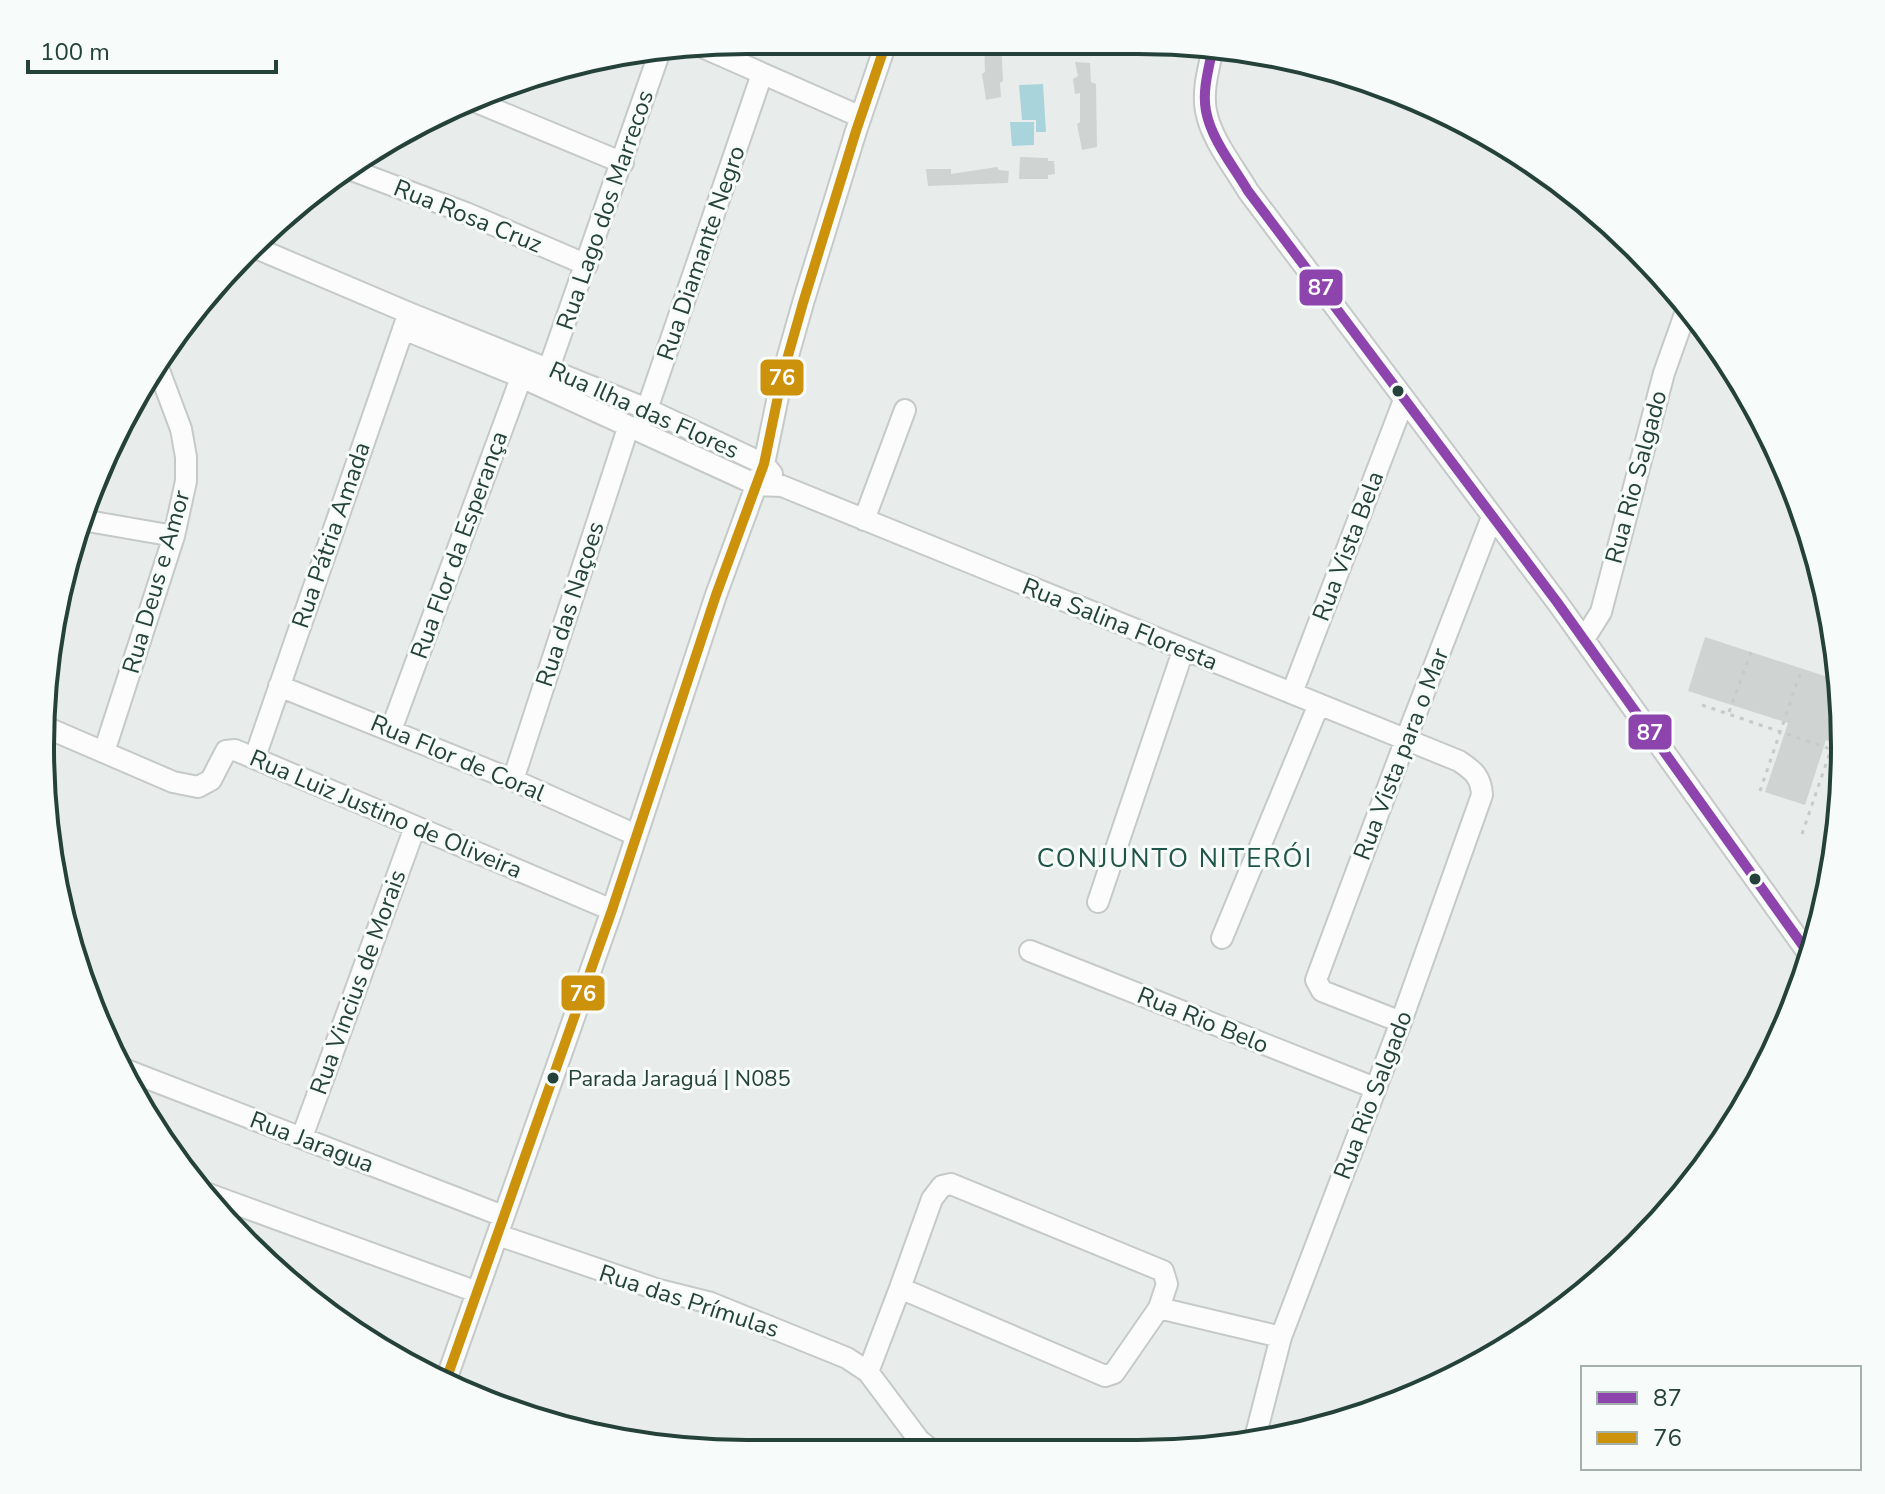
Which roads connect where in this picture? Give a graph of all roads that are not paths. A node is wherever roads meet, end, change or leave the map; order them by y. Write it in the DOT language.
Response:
graph roads {
  1 [pos="882,54"];
  2 [pos="719,55"];
  3 [pos="1211,58"];
  4 [pos="651,61"];
  5 [pos="762,74"];
  6 [pos="485,106"];
  7 [pos="861,117"];
  8 [pos="623,163"];
  9 [pos="359,173"];
  10 [pos="263,252"];
  11 [pos="587,265"];
  12 [pos="1683,319"];
  13 [pos="406,321"];
  14 [pos="524,368"];
  15 [pos="549,368"];
  16 [pos="162,377"];
  17 [pos="1404,400"];
  18 [pos="647,409"];
  19 [pos="905,410"];
  20 [pos="634,430"];
  21 [pos="764,464"];
  22 [pos="757,485"];
  23 [pos="782,486"];
  24 [pos="1492,517"];
  25 [pos="864,520"];
  26 [pos="92,522"];
  27 [pos="174,536"];
  28 [pos="1584,639"];
  29 [pos="1183,651"];
  30 [pos="279,686"];
  31 [pos="1292,693"];
  32 [pos="1319,704"];
  33 [pos="391,730"];
  34 [pos="54,731"];
  35 [pos="1406,739"];
  36 [pos="104,752"];
  37 [pos="255,757"];
  38 [pos="1459,761"];
  39 [pos="513,780"];
  40 [pos="415,827"];
  41 [pos="636,835"];
  42 [pos="1098,902"];
  43 [pos="612,910"];
  44 [pos="1222,938"];
  45 [pos="1802,944"];
  46 [pos="1030,951"];
  47 [pos="1401,1022"];
  48 [pos="136,1074"];
  49 [pos="1375,1088"];
  50 [pos="302,1137"];
  51 [pos="222,1199"];
  52 [pos="500,1225"];
  53 [pos="900,1288"];
  54 [pos="477,1292"];
  55 [pos="1159,1308"];
  56 [pos="1281,1337"];
  57 [pos="445,1371"];
  58 [pos="868,1372"];
  59 [pos="1257,1429"];
  60 [pos="919,1440"];
  1 -- 7 [label="street"];
  2 -- 5 [label="street"];
  3 -- 17 [label="street"];
  4 -- 8 [label="street, Rua Lago dos Marrecos"];
  5 -- 7 [label="street"];
  5 -- 18 [label="street, Rua Diamante Negro"];
  6 -- 8 [label="street"];
  7 -- 21 [label="street"];
  8 -- 11 [label="street, Rua Lago dos Marrecos"];
  9 -- 11 [label="street, Rua Rosa Cruz"];
  10 -- 13 [label="street, Rua Ilha das Flores"];
  11 -- 15 [label="street, Rua Lago dos Marrecos"];
  12 -- 28 [label="street, Rua Rio Salgado"];
  13 -- 14 [label="street, Rua Ilha das Flores"];
  13 -- 30 [label="street, Rua Pátria Amada"];
  14 -- 15 [label="street, Rua Ilha das Flores"];
  14 -- 20 [label="street, Rua Ilha das Flores"];
  14 -- 33 [label="street, Rua Flor da Esperança"];
  15 -- 18 [label="street, Rua Ilha das Flores"];
  16 -- 27 [label="street, Rua Deus e Amor"];
  17 -- 24 [label="street"];
  17 -- 31 [label="street, Rua Vista Bela"];
  18 -- 20 [label="street, Rua Diamante Negro"];
  18 -- 21 [label="street, Rua Ilha das Flores"];
  19 -- 25 [label="street"];
  20 -- 22 [label="street, Rua Ilha das Flores"];
  20 -- 39 [label="street, Rua das Naçoes"];
  21 -- 22 [label="street"];
  21 -- 23 [label="street, Rua Ilha das Flores"];
  22 -- 23 [label="street, Rua Ilha das Flores"];
  22 -- 41 [label="street"];
  23 -- 25 [label="street, Rua Salina Floresta"];
  24 -- 28 [label="street"];
  24 -- 35 [label="street, Rua Vista para o Mar"];
  25 -- 29 [label="street, Rua Salina Floresta"];
  26 -- 27 [label="street"];
  27 -- 36 [label="street, Rua Deus e Amor"];
  28 -- 45 [label="street"];
  29 -- 31 [label="street, Rua Salina Floresta"];
  29 -- 42 [label="street"];
  30 -- 33 [label="street, Rua Flor de Coral"];
  30 -- 37 [label="street, Rua Pátria Amada"];
  31 -- 32 [label="street, Rua Salina Floresta"];
  32 -- 35 [label="street, Rua Salina Floresta"];
  32 -- 44 [label="street"];
  33 -- 39 [label="street, Rua Flor de Coral"];
  34 -- 36 [label="street, Rua Luiz Justino de Oliveira"];
  35 -- 38 [label="street, Rua Salina Floresta"];
  35 -- 47 [label="street, Rua Vista para o Mar"];
  36 -- 37 [label="street, Rua Luiz Justino de Oliveira"];
  37 -- 40 [label="street, Rua Luiz Justino de Oliveira"];
  38 -- 47 [label="street, Rua Rio Salgado"];
  39 -- 41 [label="street, Rua Flor de Coral"];
  40 -- 43 [label="street, Rua Luiz Justino de Oliveira"];
  40 -- 50 [label="street, Rua Vincius de Morais"];
  41 -- 43 [label="street"];
  43 -- 52 [label="street"];
  46 -- 49 [label="street, Rua Rio Belo"];
  47 -- 49 [label="street, Rua Rio Salgado"];
  48 -- 50 [label="street, Rua Jaragua"];
  49 -- 56 [label="street, Rua Rio Salgado"];
  50 -- 52 [label="street, Rua Jaragua"];
  51 -- 54 [label="street"];
  52 -- 54 [label="street"];
  52 -- 58 [label="street, Rua das Prímulas"];
  53 -- 55 [label="street"];
  53 -- 55 [label="street"];
  53 -- 58 [label="street"];
  54 -- 57 [label="street"];
  55 -- 56 [label="street"];
  56 -- 59 [label="street, Rua Rio Salgado"];
  58 -- 60 [label="street, Rua das Prímulas"];
}
